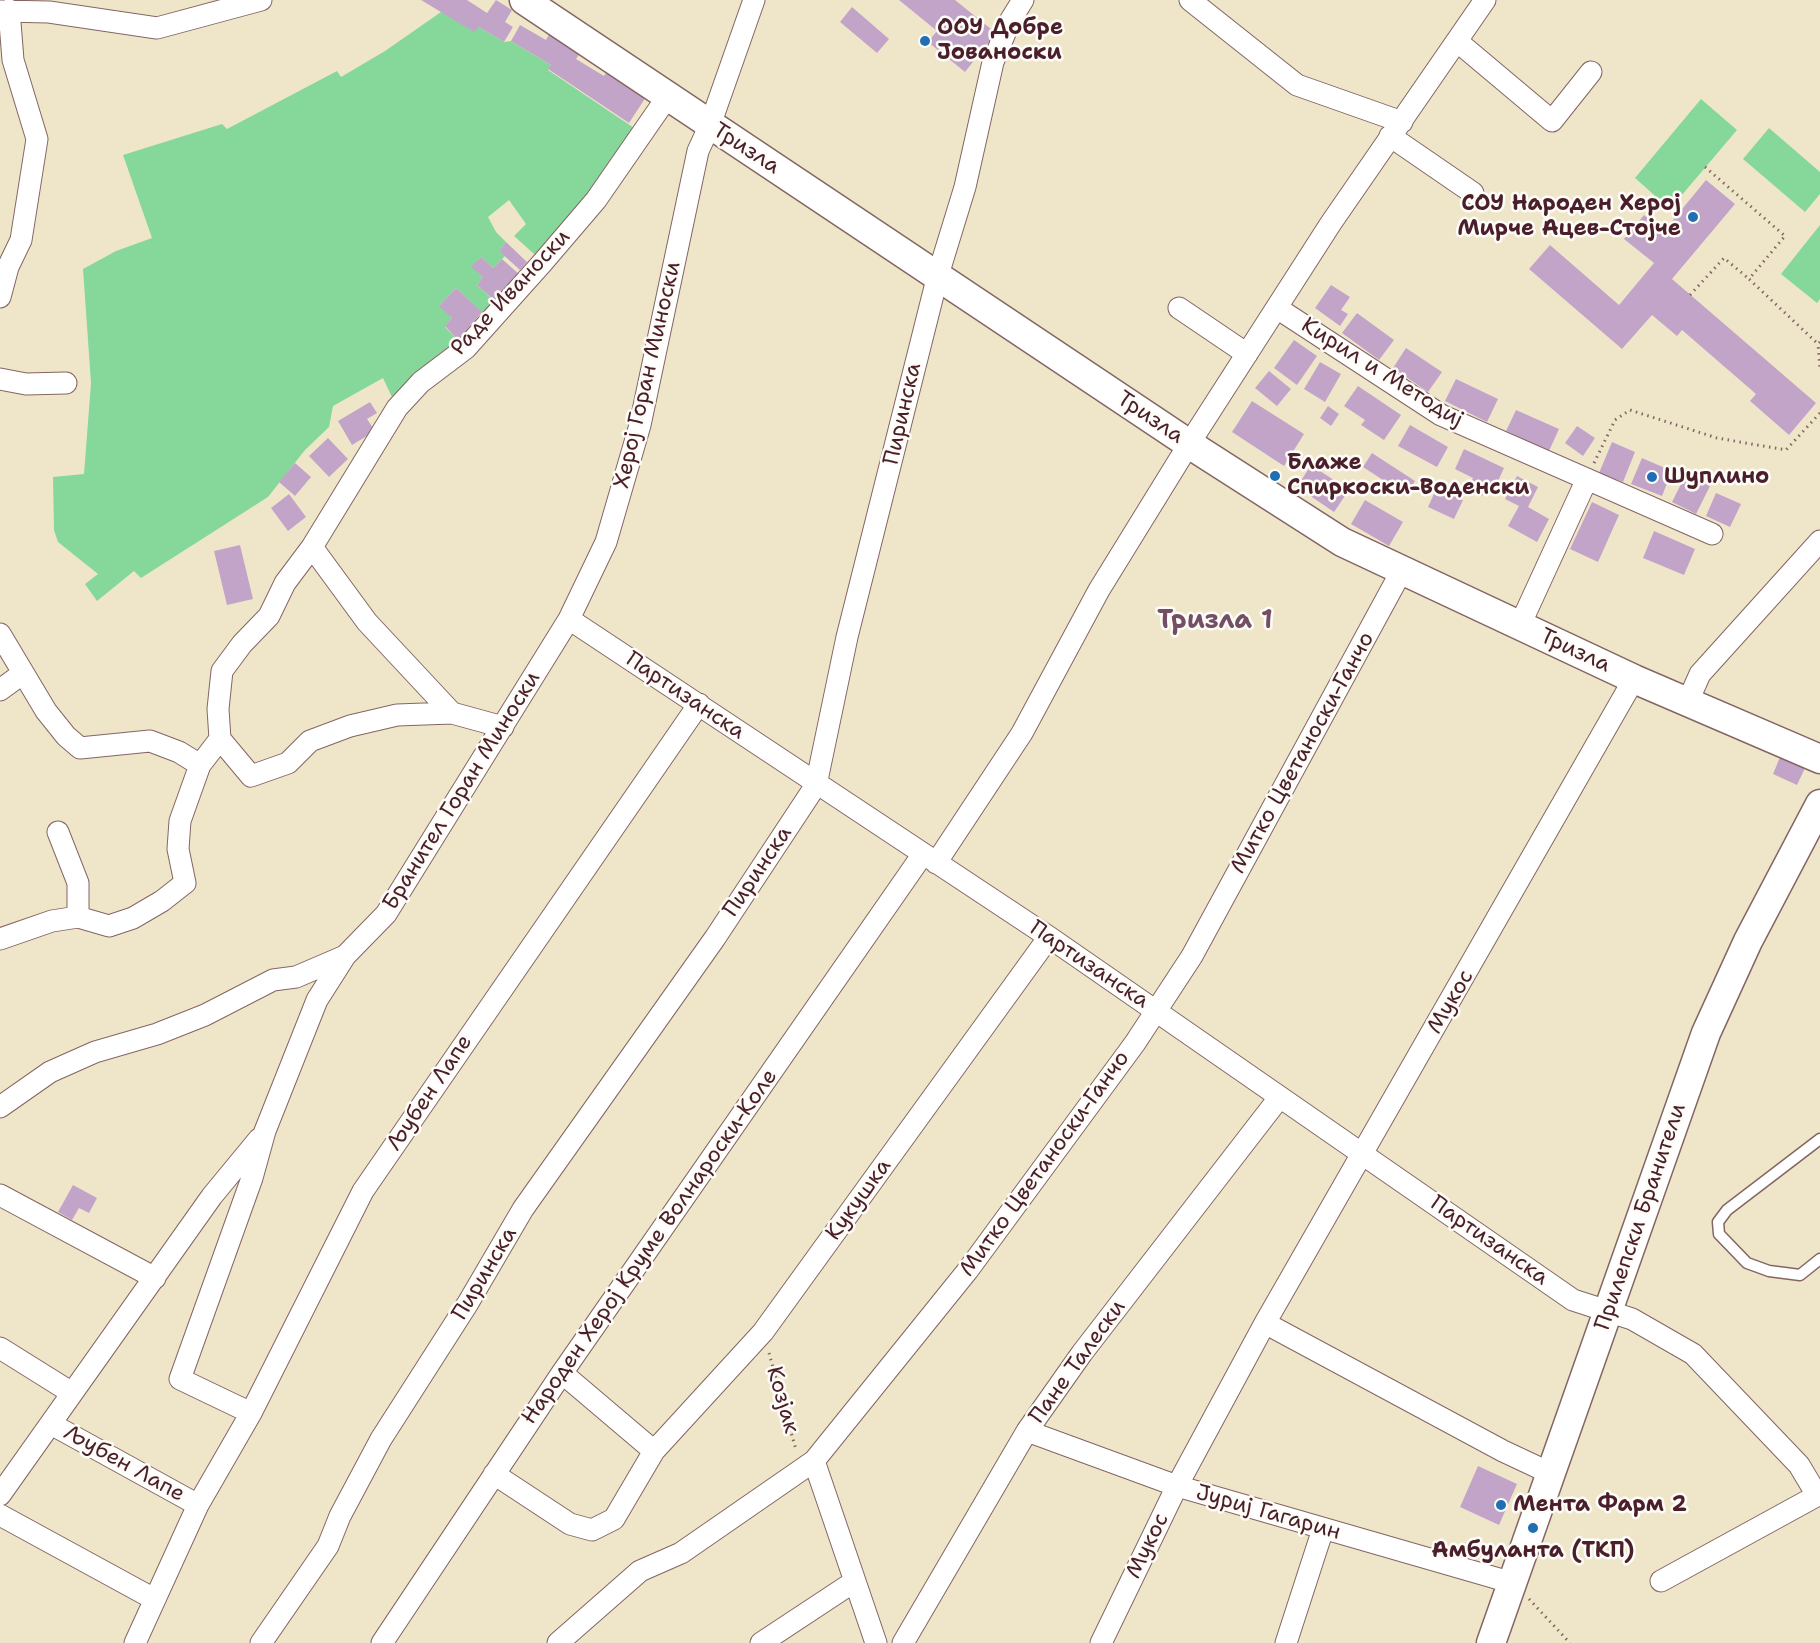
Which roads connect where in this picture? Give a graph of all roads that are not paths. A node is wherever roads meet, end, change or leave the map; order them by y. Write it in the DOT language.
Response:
graph roads {
  1 [pos="261,0"];
  2 [pos="524,0"];
  3 [pos="754,0"];
  4 [pos="1023,0"];
  5 [pos="1190,0"];
  6 [pos="1485,0"];
  7 [pos="5,11"];
  8 [pos="1458,42"];
  9 [pos="1591,72"];
  10 [pos="668,96"];
  11 [pos="710,125"];
  12 [pos="1396,129"];
  13 [pos="1473,193"];
  14 [pos="938,275"];
  15 [pos="0,297"];
  16 [pos="1179,308"];
  17 [pos="1277,308"];
  18 [pos="1248,354"];
  19 [pos="0,379"];
  20 [pos="66,383"];
  21 [pos="1189,444"];
  22 [pos="1587,479"];
  23 [pos="1712,534"];
  24 [pos="1820,541"];
  25 [pos="312,547"];
  26 [pos="1401,572"];
  27 [pos="569,619"];
  28 [pos="1520,625"];
  29 [pos="0,634"];
  30 [pos="22,674"];
  31 [pos="1634,679"];
  32 [pos="0,690"];
  33 [pos="1688,701"];
  34 [pos="699,704"];
  35 [pos="452,713"];
  36 [pos="503,727"];
  37 [pos="220,739"];
  38 [pos="1820,759"];
  39 [pos="200,765"];
  40 [pos="816,785"];
  41 [pos="1820,804"];
  42 [pos="58,832"];
  43 [pos="929,859"];
  44 [pos="78,917"];
  45 [pos="1048,937"];
  46 [pos="0,939"];
  47 [pos="345,956"];
  48 [pos="1156,1011"];
  49 [pos="1279,1098"];
  50 [pos="0,1107"];
  51 [pos="265,1131"];
  52 [pos="1820,1139"];
  53 [pos="1364,1154"];
  54 [pos="0,1195"];
  55 [pos="1820,1260"];
  56 [pos="154,1278"];
  57 [pos="1608,1310"];
  58 [pos="1265,1323"];
  59 [pos="2,1353"];
  60 [pos="562,1373"];
  61 [pos="72,1393"];
  62 [pos="251,1413"];
  63 [pos="51,1424"];
  64 [pos="1028,1431"];
  65 [pos="654,1451"];
  66 [pos="808,1465"];
  67 [pos="495,1474"];
  68 [pos="1552,1474"];
  69 [pos="1177,1486"];
  70 [pos="0,1495"];
  71 [pos="1819,1495"];
  72 [pos="198,1505"];
  73 [pos="0,1515"];
  74 [pos="1323,1529"];
  75 [pos="855,1581"];
  76 [pos="1661,1581"];
  77 [pos="1513,1583"];
  78 [pos="154,1599"];
  79 [pos="135,1643"];
  80 [pos="261,1643"];
  81 [pos="382,1643"];
  82 [pos="558,1643"];
  83 [pos="760,1643"];
  84 [pos="876,1643"];
  85 [pos="903,1643"];
  86 [pos="1101,1643"];
  87 [pos="1286,1643"];
  88 [pos="1491,1643"];
  1 -- 7 [label="street"];
  2 -- 10 [label="street, Тризла"];
  3 -- 11 [label="street, Херој Горан Миноски"];
  4 -- 14 [label="street, Пиринска"];
  5 -- 12 [label="street"];
  6 -- 8 [label="street, Народен Херој Круме Волнароски-Коле"];
  7 -- 15 [label="street"];
  8 -- 9 [label="street"];
  8 -- 12 [label="street, Народен Херој Круме Волнароски-Коле"];
  10 -- 11 [label="street, Тризла"];
  10 -- 25 [label="street, Раде Иваноски"];
  11 -- 14 [label="street, Тризла"];
  11 -- 27 [label="street, Херој Горан Миноски"];
  12 -- 13 [label="street"];
  12 -- 17 [label="street, Народен Херој Круме Волнароски-Коле"];
  14 -- 21 [label="street, Тризла"];
  14 -- 40 [label="street, Пиринска"];
  16 -- 18 [label="street"];
  17 -- 18 [label="street, Народен Херој Круме Волнароски-Коле"];
  17 -- 22 [label="street, Кирил и Методиј"];
  18 -- 21 [label="street, Народен Херој Круме Волнароски-Коле"];
  19 -- 20 [label="street"];
  21 -- 26 [label="street, Тризла"];
  21 -- 43 [label="street, Народен Херој Круме Волнароски-Коле"];
  22 -- 23 [label="street, Кирил и Методиј"];
  22 -- 28 [label="street"];
  24 -- 33 [label="street"];
  25 -- 35 [label="street"];
  25 -- 37 [label="street, Раде Иваноски"];
  26 -- 28 [label="street, Тризла"];
  26 -- 48 [label="street, Митко Цветаноски-Ганчо"];
  27 -- 34 [label="street, Партизанска"];
  27 -- 36 [label="street, Бранител Горан Миноски"];
  28 -- 31 [label="street, Тризла"];
  29 -- 30 [label="street"];
  30 -- 32 [label="street"];
  30 -- 39 [label="street"];
  31 -- 33 [label="street, Тризла"];
  31 -- 53 [label="street, Мукос"];
  33 -- 38 [label="street, Тризла"];
  34 -- 40 [label="street, Партизанска"];
  34 -- 62 [label="street, Љубен Лапе"];
  35 -- 36 [label="street"];
  35 -- 37 [label="street"];
  36 -- 47 [label="street, Бранител Горан Миноски"];
  37 -- 39 [label="street"];
  39 -- 44 [label="street"];
  40 -- 43 [label="street, Партизанска"];
  40 -- 80 [label="street, Пиринска"];
  41 -- 57 [label="street, Прилепски Бранители"];
  42 -- 44 [label="street"];
  43 -- 45 [label="street, Партизанска"];
  43 -- 60 [label="street, Народен Херој Круме Волнароски-Коле"];
  44 -- 46 [label="street"];
  45 -- 48 [label="street, Партизанска"];
  45 -- 65 [label="street, Кукушка"];
  47 -- 50 [label="street, Бранител Горан Миноски"];
  47 -- 51 [label="street, Бранител Горан Миноски"];
  48 -- 49 [label="street, Партизанска"];
  48 -- 66 [label="street, Митко Цветаноски-Ганчо"];
  49 -- 53 [label="street, Партизанска"];
  49 -- 64 [label="street, Пане Талески"];
  51 -- 56 [label="street, Бранител Горан Миноски"];
  51 -- 62 [label="street, Бранител Горан Миноски"];
  52 -- 55 [label="lane"];
  53 -- 57 [label="street, Партизанска"];
  53 -- 58 [label="street, Мукос"];
  54 -- 56 [label="street"];
  56 -- 61 [label="street, Бранител Горан Миноски"];
  57 -- 68 [label="street, Прилепски Бранители"];
  57 -- 71 [label="street, Партизанска"];
  58 -- 68 [label="street"];
  58 -- 69 [label="street, Мукос"];
  59 -- 61 [label="street"];
  60 -- 65 [label="street"];
  60 -- 67 [label="street, Народен Херој Круме Волнароски-Коле"];
  61 -- 63 [label="street, Бранител Горан Миноски"];
  62 -- 72 [label="street, Љубен Лапе"];
  63 -- 70 [label="street, Бранител Горан Миноски"];
  63 -- 72 [label="street, Љубен Лапе"];
  64 -- 69 [label="street, Јуриј Гагарин"];
  64 -- 85 [label="street, Пане Талески"];
  65 -- 67 [label="street, Кукушка"];
  66 -- 75 [label="street, Козјак"];
  66 -- 82 [label="street, Митко Цветаноски-Ганчо"];
  67 -- 81 [label="street, Народен Херој Круме Волнароски-Коле"];
  68 -- 77 [label="street, Прилепски Бранители"];
  69 -- 74 [label="street, Јуриј Гагарин"];
  69 -- 86 [label="street, Мукос"];
  71 -- 76 [label="street"];
  72 -- 78 [label="street, Љубен Лапе"];
  73 -- 78 [label="street"];
  74 -- 77 [label="street, Јуриј Гагарин"];
  74 -- 87 [label="street"];
  75 -- 83 [label="street"];
  75 -- 84 [label="street, Козјак"];
  77 -- 88 [label="street, Прилепски Бранители"];
  78 -- 79 [label="street, Љубен Лапе"];
}
